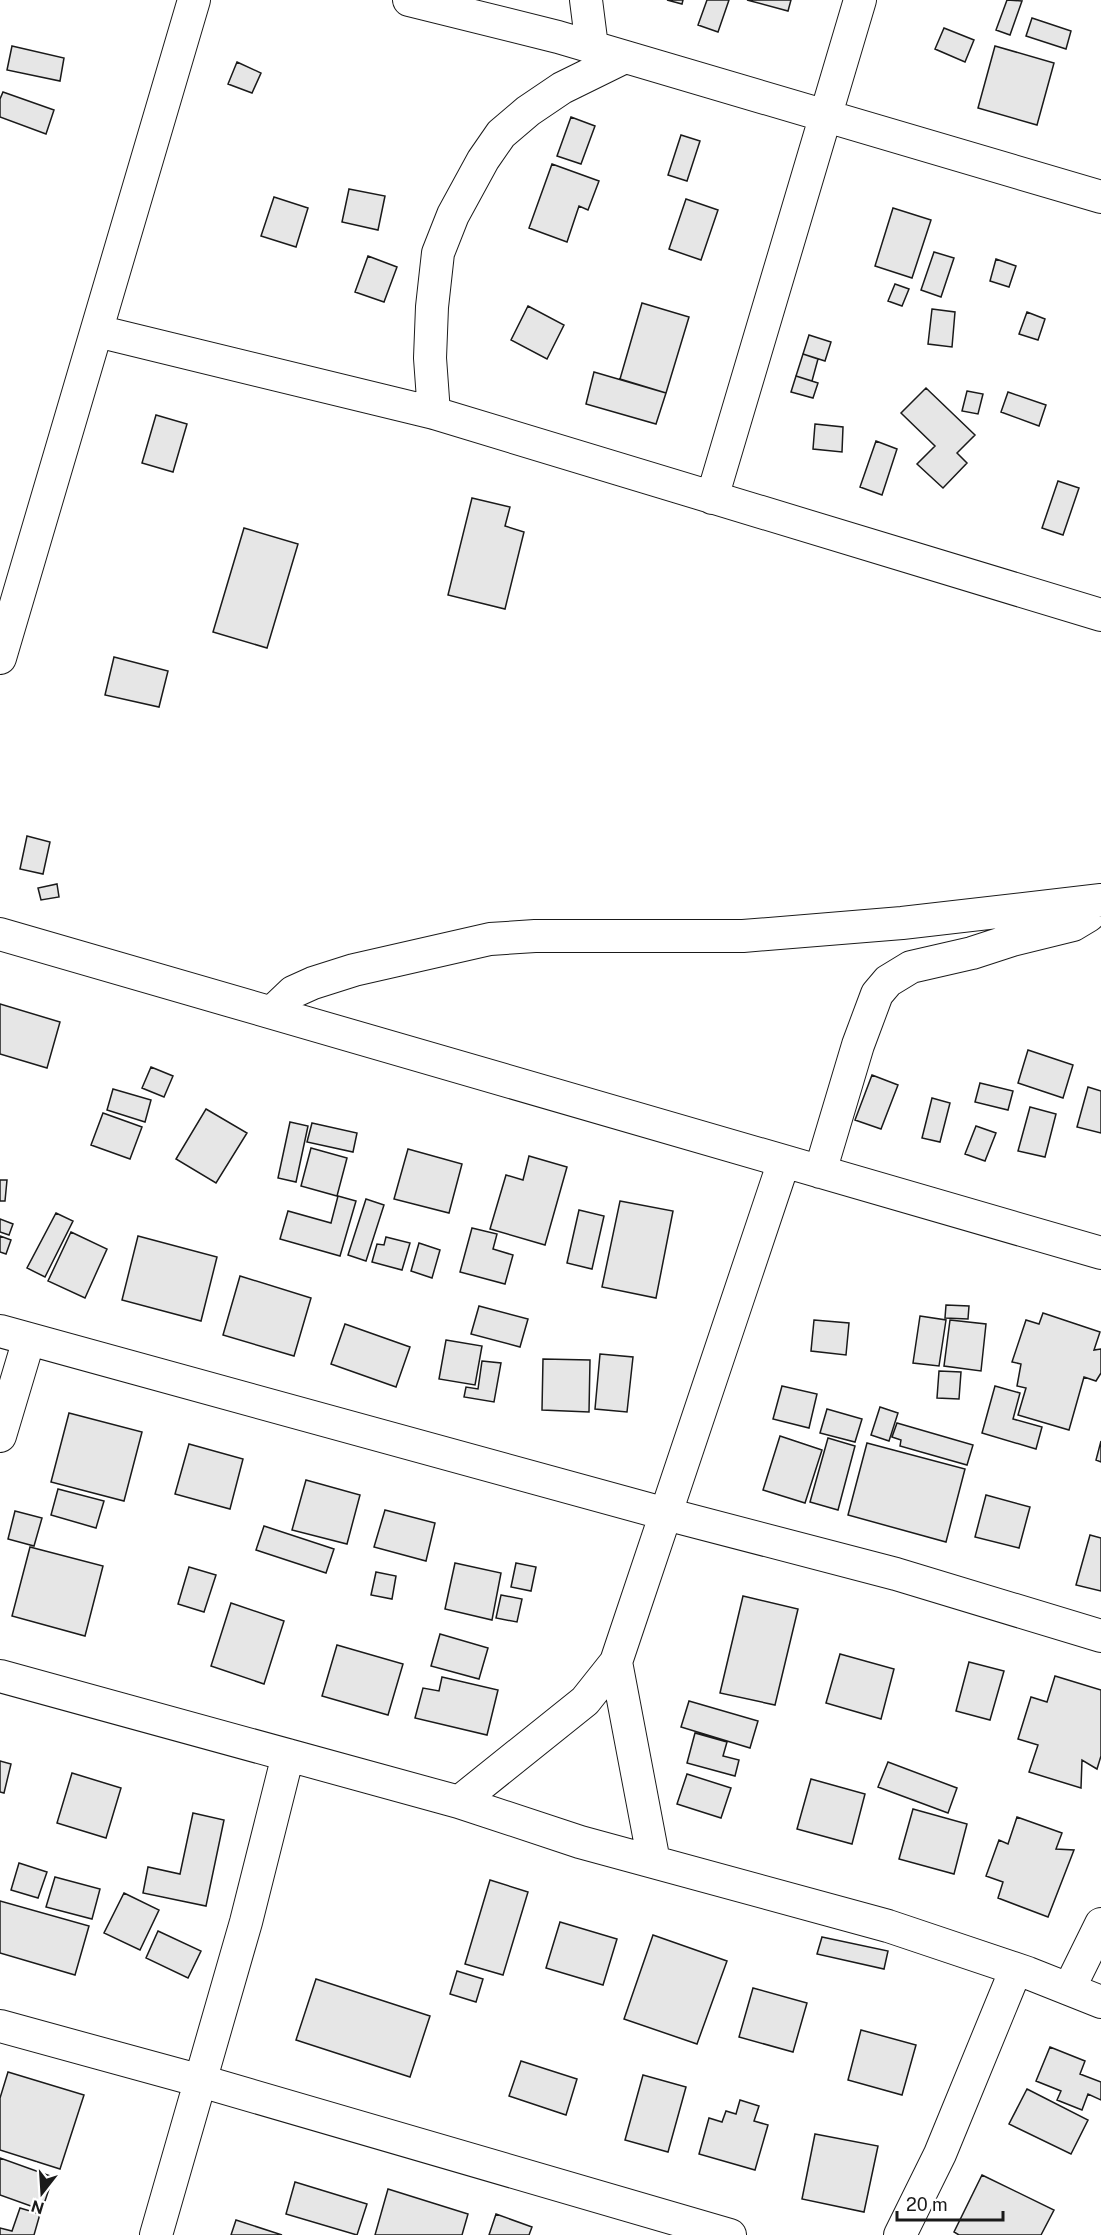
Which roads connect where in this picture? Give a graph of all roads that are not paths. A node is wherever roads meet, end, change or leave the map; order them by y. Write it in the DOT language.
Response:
graph roads {
  1 [pos="194,0"];
  2 [pos="409,0"];
  3 [pos="586,0"];
  4 [pos="860,0"];
  5 [pos="592,47"];
  6 [pos="625,57"];
  7 [pos="827,116"];
  8 [pos="1101,196"];
  9 [pos="97,331"];
  10 [pos="434,413"];
  11 [pos="712,498"];
  12 [pos="1101,615"];
  13 [pos="0,658"];
  14 [pos="1101,902"];
  15 [pos="0,934"];
  16 [pos="272,1012"];
  17 [pos="784,1161"];
  18 [pos="820,1172"];
  19 [pos="1101,1253"];
  20 [pos="15,1335"];
  21 [pos="0,1436"];
  22 [pos="666,1514"];
  23 [pos="1101,1636"];
  24 [pos="616,1662"];
  25 [pos="0,1676"];
  26 [pos="288,1755"];
  27 [pos="459,1802"];
  28 [pos="654,1862"];
  29 [pos="1101,1924"];
  30 [pos="1016,1969"];
  31 [pos="1069,1989"];
  32 [pos="1101,2002"];
  33 [pos="0,2026"];
  34 [pos="201,2081"];
  35 [pos="156,2235"];
  36 [pos="730,2235"];
  37 [pos="900,2235"];
  1 -- 9 [label="street"];
  2 -- 5 [label="street"];
  3 -- 5 [label="street"];
  4 -- 7 [label="street"];
  5 -- 6 [label="street"];
  6 -- 7 [label="street"];
  6 -- 10 [label="street"];
  7 -- 8 [label="street"];
  7 -- 11 [label="street"];
  9 -- 10 [label="street"];
  9 -- 13 [label="street"];
  10 -- 11 [label="street"];
  11 -- 12 [label="street"];
  14 -- 16 [label="street"];
  14 -- 18 [label="street"];
  15 -- 16 [label="street"];
  16 -- 17 [label="street"];
  17 -- 18 [label="street"];
  17 -- 22 [label="street"];
  18 -- 19 [label="street"];
  20 -- 21 [label="street"];
  20 -- 22 [label="street"];
  22 -- 23 [label="street"];
  22 -- 24 [label="street"];
  24 -- 27 [label="street"];
  24 -- 28 [label="street"];
  25 -- 26 [label="street"];
  26 -- 27 [label="street"];
  26 -- 34 [label="street"];
  27 -- 28 [label="street"];
  28 -- 30 [label="street"];
  29 -- 31 [label="street"];
  30 -- 31 [label="street"];
  30 -- 37 [label="street"];
  31 -- 32 [label="street"];
  33 -- 34 [label="street"];
  34 -- 35 [label="street"];
  34 -- 36 [label="street"];
}
